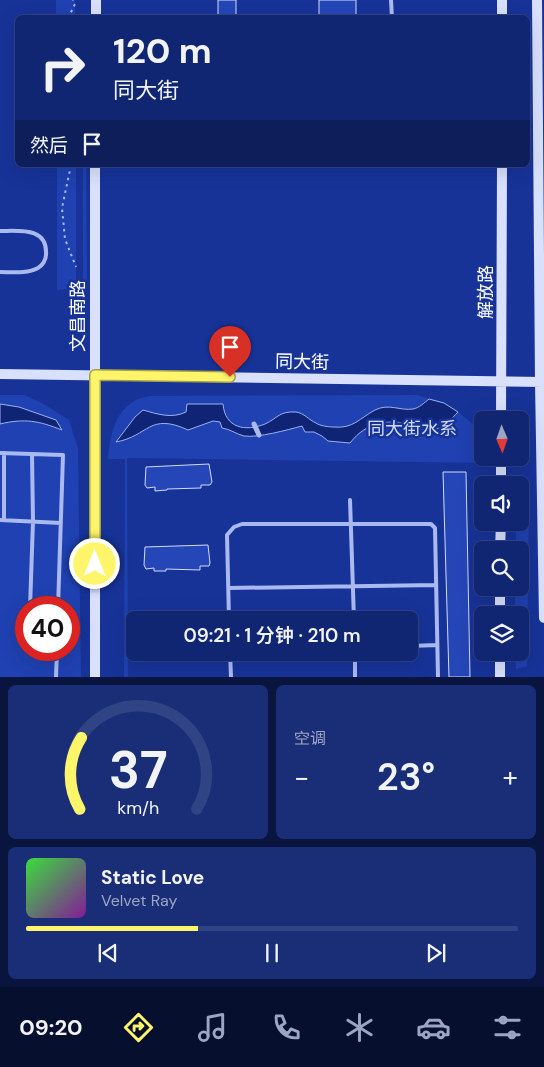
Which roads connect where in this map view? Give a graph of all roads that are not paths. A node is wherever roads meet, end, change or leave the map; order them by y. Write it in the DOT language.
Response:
graph roads {
  1 [pos="96,0"];
  2 [pos="391,0"];
  3 [pos="502,0"];
  4 [pos="537,0"];
  5 [pos="96,15"];
  6 [pos="392,15"];
  7 [pos="502,15"];
  8 [pos="95,167"];
  9 [pos="502,167"];
  10 [pos="0,231"];
  11 [pos="0,272"];
  12 [pos="0,374"];
  13 [pos="95,375"];
  14 [pos="502,381"];
  15 [pos="542,382"];
  16 [pos="501,411"];
  17 [pos="254,424"];
  18 [pos="259,435"];
  19 [pos="2,453"];
  20 [pos="32,454"];
  21 [pos="350,500"];
  22 [pos="2,520"];
  23 [pos="33,521"];
  24 [pos="61,523"];
  25 [pos="350,524"];
  26 [pos="436,585"];
  27 [pos="352,587"];
  28 [pos="229,588"];
  29 [pos="30,596"];
  30 [pos="58,596"];
  31 [pos="229,611"];
  32 [pos="353,611"];
  33 [pos="544,618"];
  34 [pos="418,646"];
  35 [pos="437,646"];
  36 [pos="57,661"];
  37 [pos="230,661"];
  38 [pos="354,661"];
  39 [pos="500,661"];
  40 [pos="56,677"];
  41 [pos="95,677"];
  42 [pos="231,677"];
  43 [pos="355,677"];
  44 [pos="438,677"];
  45 [pos="500,677"];
  1 -- 5 [label="street"];
  2 -- 6 [label="lane"];
  3 -- 7 [label="street"];
  4 -- 15 [label="street"];
  8 -- 13 [label="street, 文昌南路"];
  9 -- 14 [label="street, 解放路"];
  10 -- 11 [label="lane"];
  12 -- 13 [label="street, 同大街"];
  13 -- 14 [label="street, 同大街"];
  13 -- 41 [label="street, 文昌南路"];
  14 -- 15 [label="street, 同大街"];
  14 -- 16 [label="street, 解放路"];
  15 -- 33 [label="street"];
  17 -- 18 [label="street"];
  19 -- 20 [label="lane"];
  19 -- 22 [label="lane"];
  20 -- 23 [label="lane"];
  20 -- 24 [label="lane"];
  21 -- 25 [label="lane"];
  22 -- 23 [label="lane"];
  23 -- 24 [label="lane"];
  23 -- 29 [label="lane"];
  24 -- 30 [label="lane"];
  25 -- 26 [label="lane"];
  25 -- 27 [label="lane"];
  25 -- 28 [label="lane"];
  26 -- 27 [label="lane"];
  26 -- 35 [label="lane"];
  27 -- 28 [label="lane"];
  27 -- 32 [label="lane"];
  28 -- 31 [label="lane"];
  34 -- 35 [label="lane"];
  35 -- 44 [label="lane"];
  36 -- 40 [label="lane"];
  37 -- 42 [label="lane"];
  38 -- 43 [label="lane"];
  39 -- 45 [label="street"];
}
